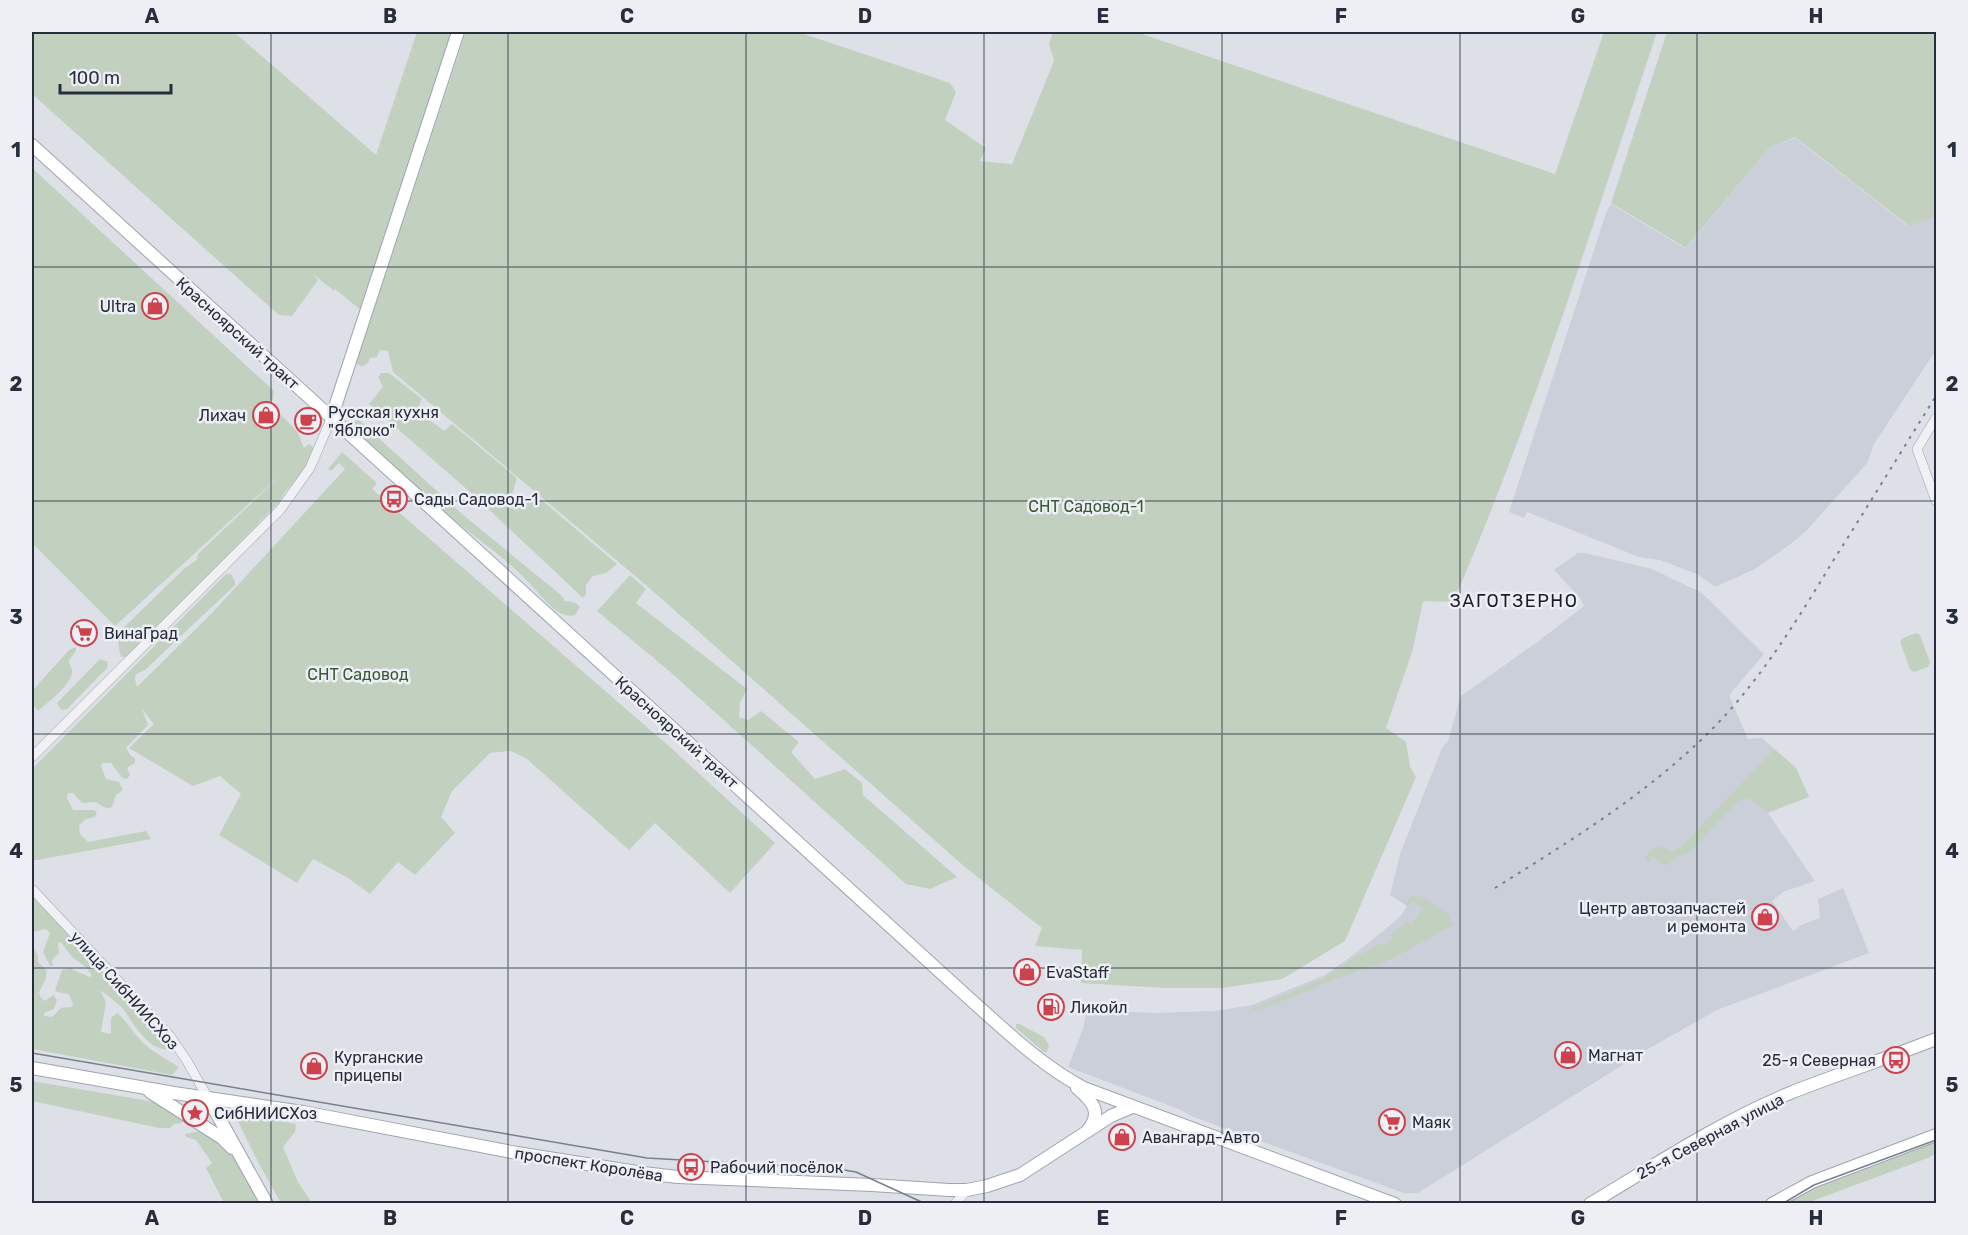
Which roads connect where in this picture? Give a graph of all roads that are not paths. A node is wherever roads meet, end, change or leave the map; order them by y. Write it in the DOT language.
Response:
graph roads {
  1 [pos="459,32"];
  2 [pos="32,145"];
  3 [pos="332,418"];
  4 [pos="1936,418"];
  5 [pos="1936,501"];
  6 [pos="32,757"];
  7 [pos="32,889"];
  8 [pos="1936,1039"];
  9 [pos="32,1068"];
  10 [pos="1069,1080"];
  11 [pos="141,1086"];
  12 [pos="208,1098"];
  13 [pos="1132,1107"];
  14 [pos="1085,1133"];
  15 [pos="1936,1135"];
  16 [pos="238,1153"];
  17 [pos="967,1190"];
  18 [pos="267,1203"];
  19 [pos="955,1203"];
  20 [pos="1395,1203"];
  21 [pos="1590,1203"];
  22 [pos="1772,1203"];
  1 -- 3 [label="main road"];
  2 -- 3 [label="main road, Красноярский тракт"];
  3 -- 6 [label="street"];
  3 -- 10 [label="main road, Красноярский тракт"];
  4 -- 5 [label="street"];
  7 -- 12 [label="street, улица СибНИИСХоз"];
  8 -- 21 [label="main road, 25-я Северная улица"];
  9 -- 11 [label="main road, проспект Королёва"];
  10 -- 13 [label="main road, Красноярский тракт"];
  10 -- 14 [label="main road"];
  11 -- 12 [label="main road, проспект Королёва"];
  11 -- 16 [label="main road"];
  12 -- 16 [label="main road"];
  12 -- 17 [label="main road, проспект Королёва"];
  13 -- 14 [label="main road, проспект Королёва"];
  13 -- 20 [label="main road, Красноярский тракт"];
  14 -- 17 [label="main road, проспект Королёва"];
  15 -- 22 [label="main road"];
  16 -- 18 [label="main road"];
  17 -- 19 [label="street"];
}
